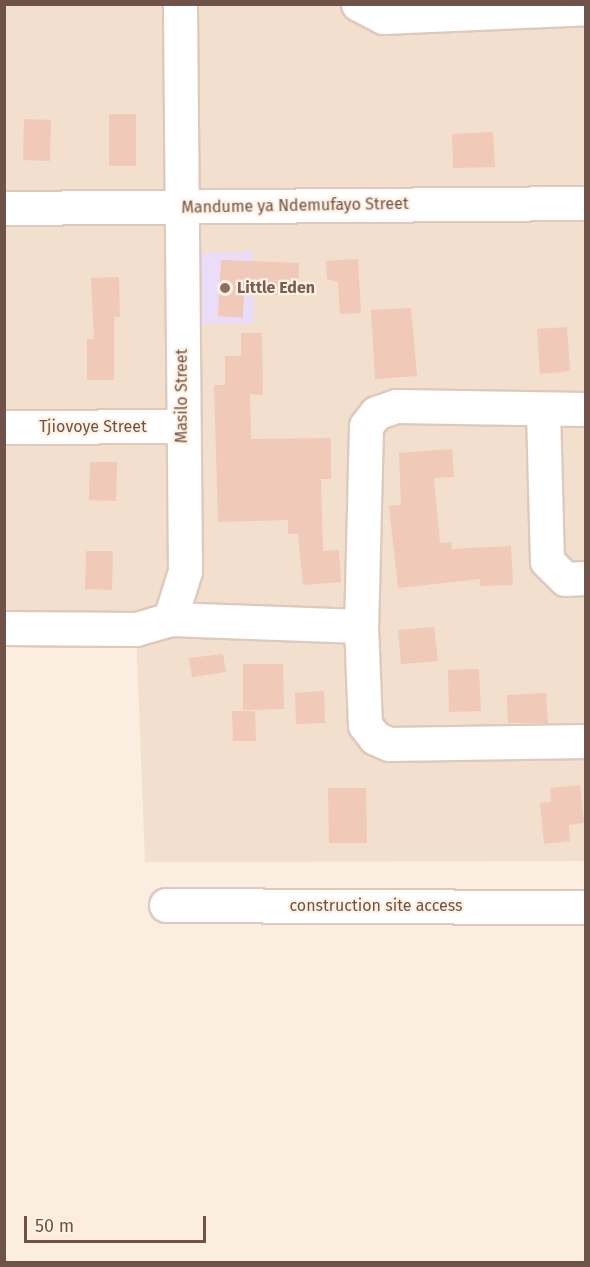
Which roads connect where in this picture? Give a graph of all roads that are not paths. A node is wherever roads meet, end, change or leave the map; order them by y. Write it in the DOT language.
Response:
graph roads {
  1 [pos="180,4"];
  2 [pos="358,4"];
  3 [pos="585,8"];
  4 [pos="585,203"];
  5 [pos="183,207"];
  6 [pos="4,208"];
  7 [pos="585,409"];
  8 [pos="543,410"];
  9 [pos="182,426"];
  10 [pos="4,428"];
  11 [pos="585,578"];
  12 [pos="170,619"];
  13 [pos="361,626"];
  14 [pos="4,628"];
  15 [pos="585,741"];
  16 [pos="166,905"];
  17 [pos="585,906"];
  1 -- 5 [label="street, Masilo Street"];
  2 -- 3 [label="street"];
  4 -- 5 [label="street, Mandume ya Ndemufayo Street"];
  5 -- 6 [label="street, Mandume ya Ndemufayo Street"];
  5 -- 9 [label="street, Masilo Street"];
  7 -- 8 [label="street"];
  8 -- 11 [label="street"];
  8 -- 13 [label="street"];
  9 -- 10 [label="street, Tjiovoye Street"];
  9 -- 12 [label="street, Masilo Street"];
  12 -- 13 [label="street"];
  12 -- 14 [label="street"];
  13 -- 15 [label="street"];
  16 -- 17 [label="street, construction site access"];
}
